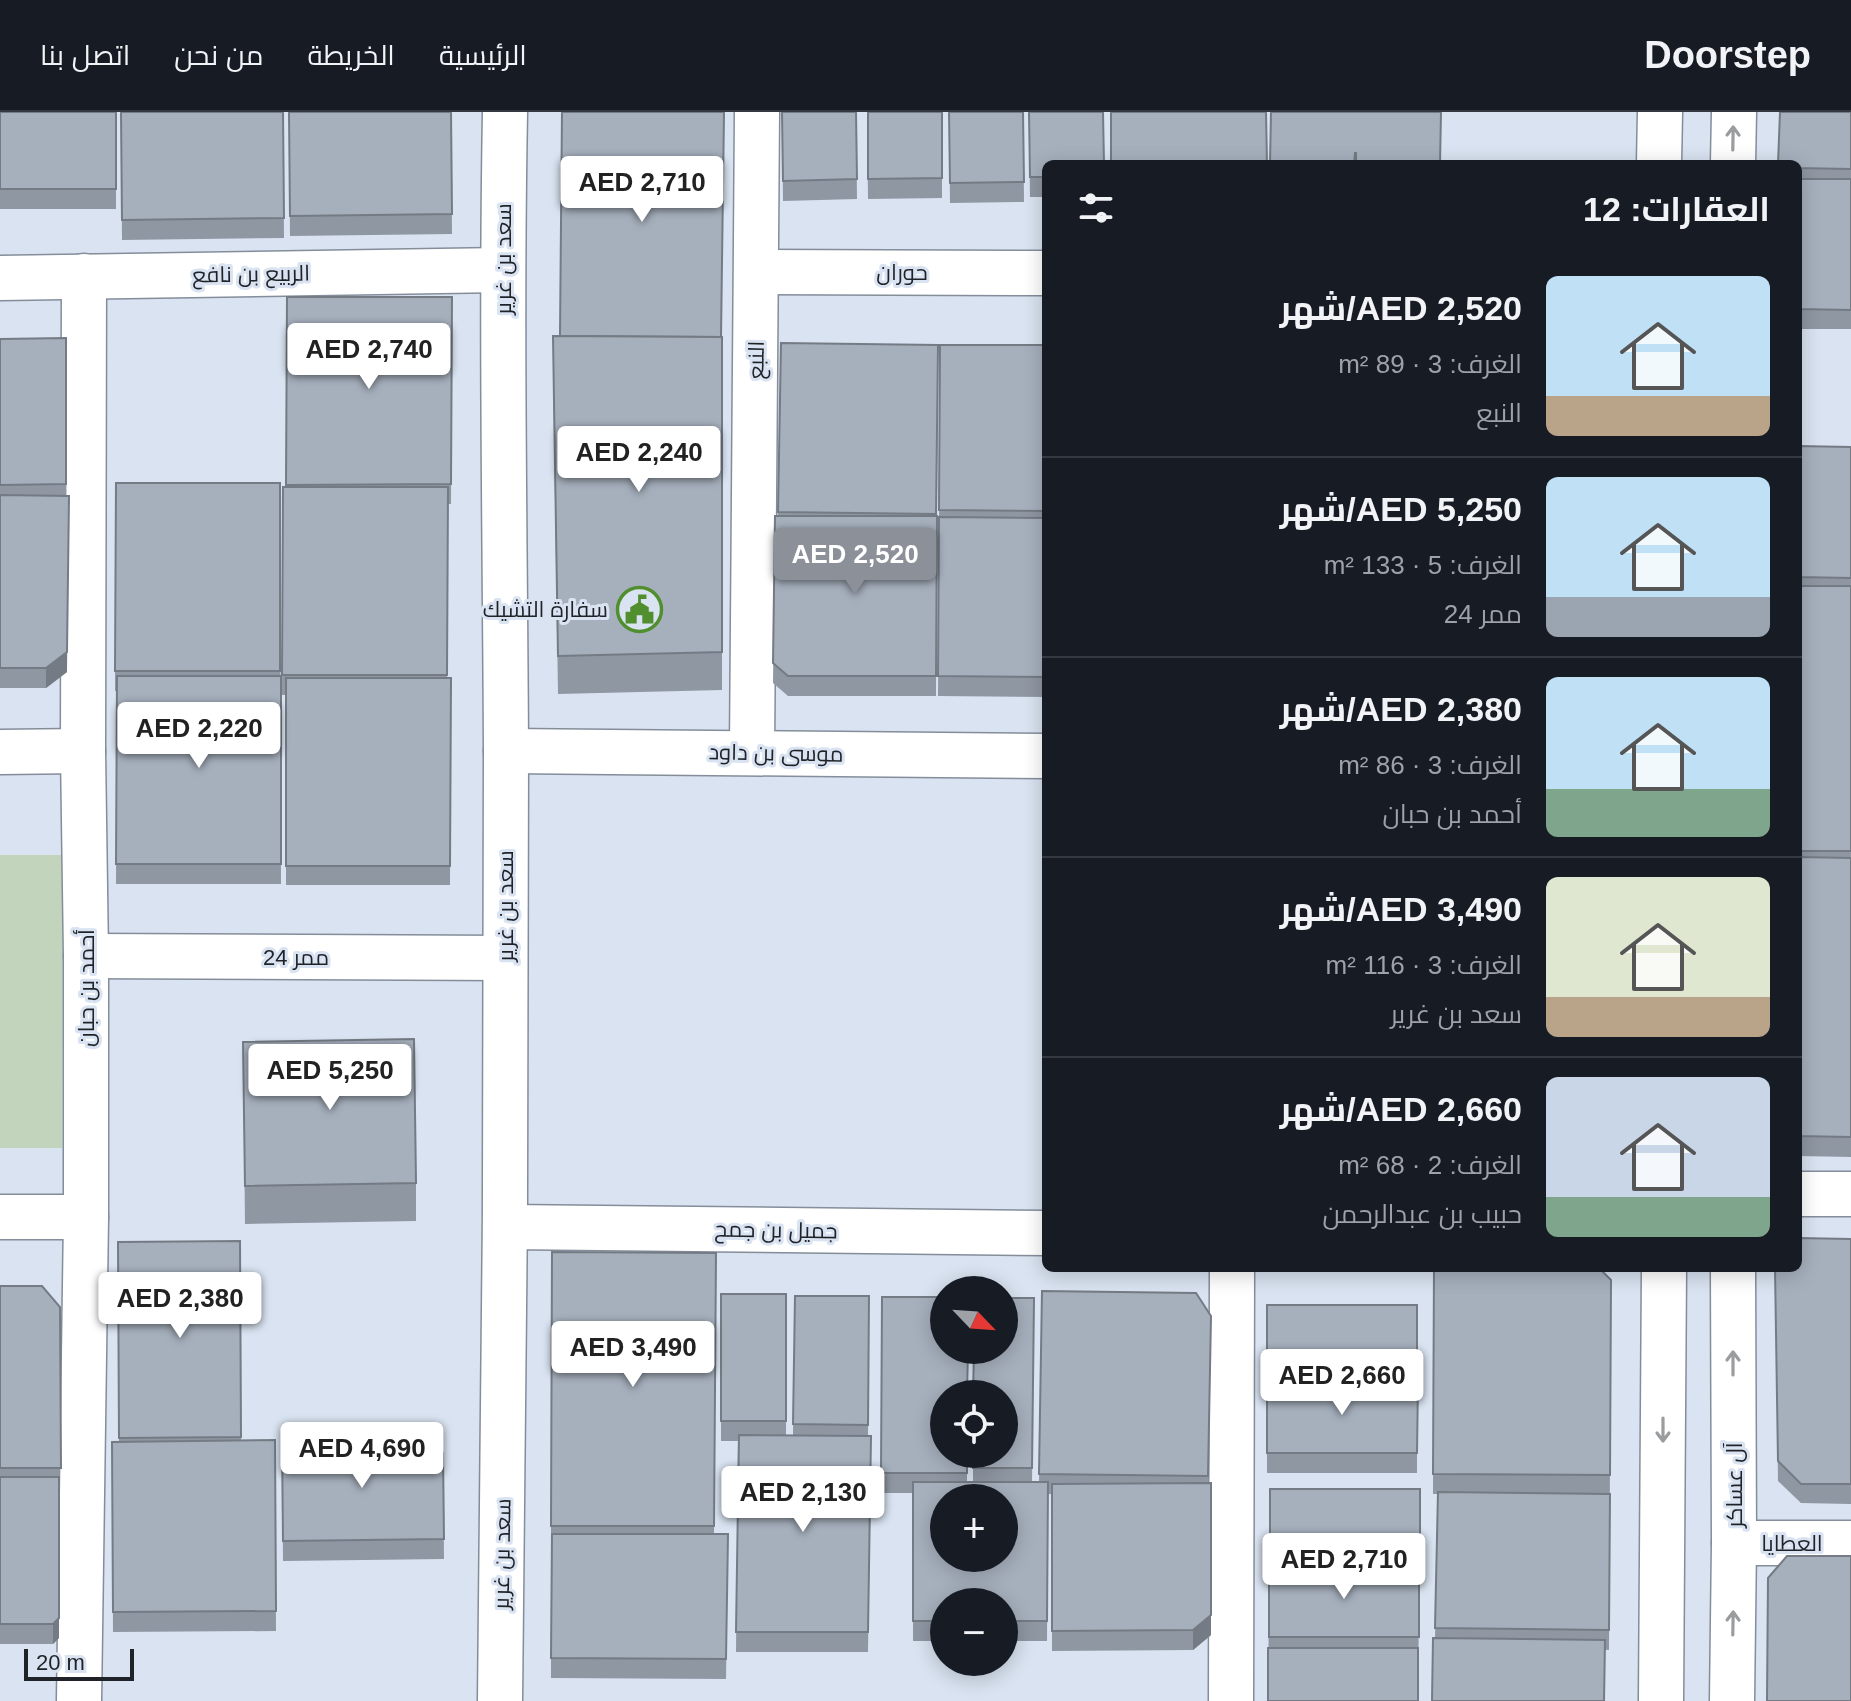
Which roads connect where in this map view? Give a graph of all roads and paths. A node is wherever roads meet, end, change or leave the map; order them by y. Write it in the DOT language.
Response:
graph roads {
  1 [pos="505,112"];
  2 [pos="757,112"];
  3 [pos="1660,112"];
  4 [pos="1734,112"];
  5 [pos="1659,160"];
  6 [pos="1733,160"];
  7 [pos="502,270"];
  8 [pos="757,272"];
  9 [pos="1042,273"];
  10 [pos="84,276"];
  11 [pos="0,278"];
  12 [pos="83,751"];
  13 [pos="506,751"];
  14 [pos="0,752"];
  15 [pos="752,752"];
  16 [pos="1042,756"];
  17 [pos="86,956"];
  18 [pos="505,958"];
  19 [pos="1802,1194"];
  20 [pos="1851,1194"];
  21 [pos="0,1217"];
  22 [pos="86,1217"];
  23 [pos="506,1227"];
  24 [pos="1042,1233"];
  25 [pos="1232,1272"];
  26 [pos="1664,1272"];
  27 [pos="1733,1272"];
  28 [pos="1734,1543"];
  29 [pos="1851,1543"];
  30 [pos="79,1701"];
  31 [pos="500,1701"];
  32 [pos="1231,1701"];
  33 [pos="1661,1701"];
  34 [pos="1732,1701"];
  1 -- 7 [label="street, سعد بن غرير"];
  2 -- 8 [label="street, النبع"];
  3 -- 5 [label="street"];
  6 -- 4 [label="street, one-way"];
  7 -- 10 [label="street, الربيع بن نافع"];
  7 -- 13 [label="street, سعد بن غرير"];
  8 -- 9 [label="street, حوران"];
  8 -- 15 [label="street, النبع"];
  10 -- 11 [label="street, الربيع بن نافع"];
  10 -- 12 [label="street, أحمد بن حبان"];
  12 -- 14 [label="street"];
  12 -- 17 [label="street, أحمد بن حبان"];
  13 -- 15 [label="street, موسى بن داود"];
  13 -- 18 [label="street, سعد بن غرير"];
  15 -- 16 [label="street, موسى بن داود"];
  17 -- 18 [label="street, ممر 24"];
  17 -- 22 [label="street, أحمد بن حبان"];
  18 -- 23 [label="street, سعد بن غرير"];
  19 -- 20 [label="street"];
  21 -- 22 [label="street"];
  22 -- 30 [label="street, أحمد بن حبان"];
  23 -- 24 [label="street, جميل بن جمح"];
  23 -- 31 [label="street, سعد بن غرير"];
  25 -- 32 [label="street"];
  26 -- 33 [label="street, one-way"];
  28 -- 27 [label="street, آل عساكر, one-way"];
  28 -- 29 [label="street, العطايا"];
  34 -- 28 [label="street, آل عساكر, one-way"];
}
